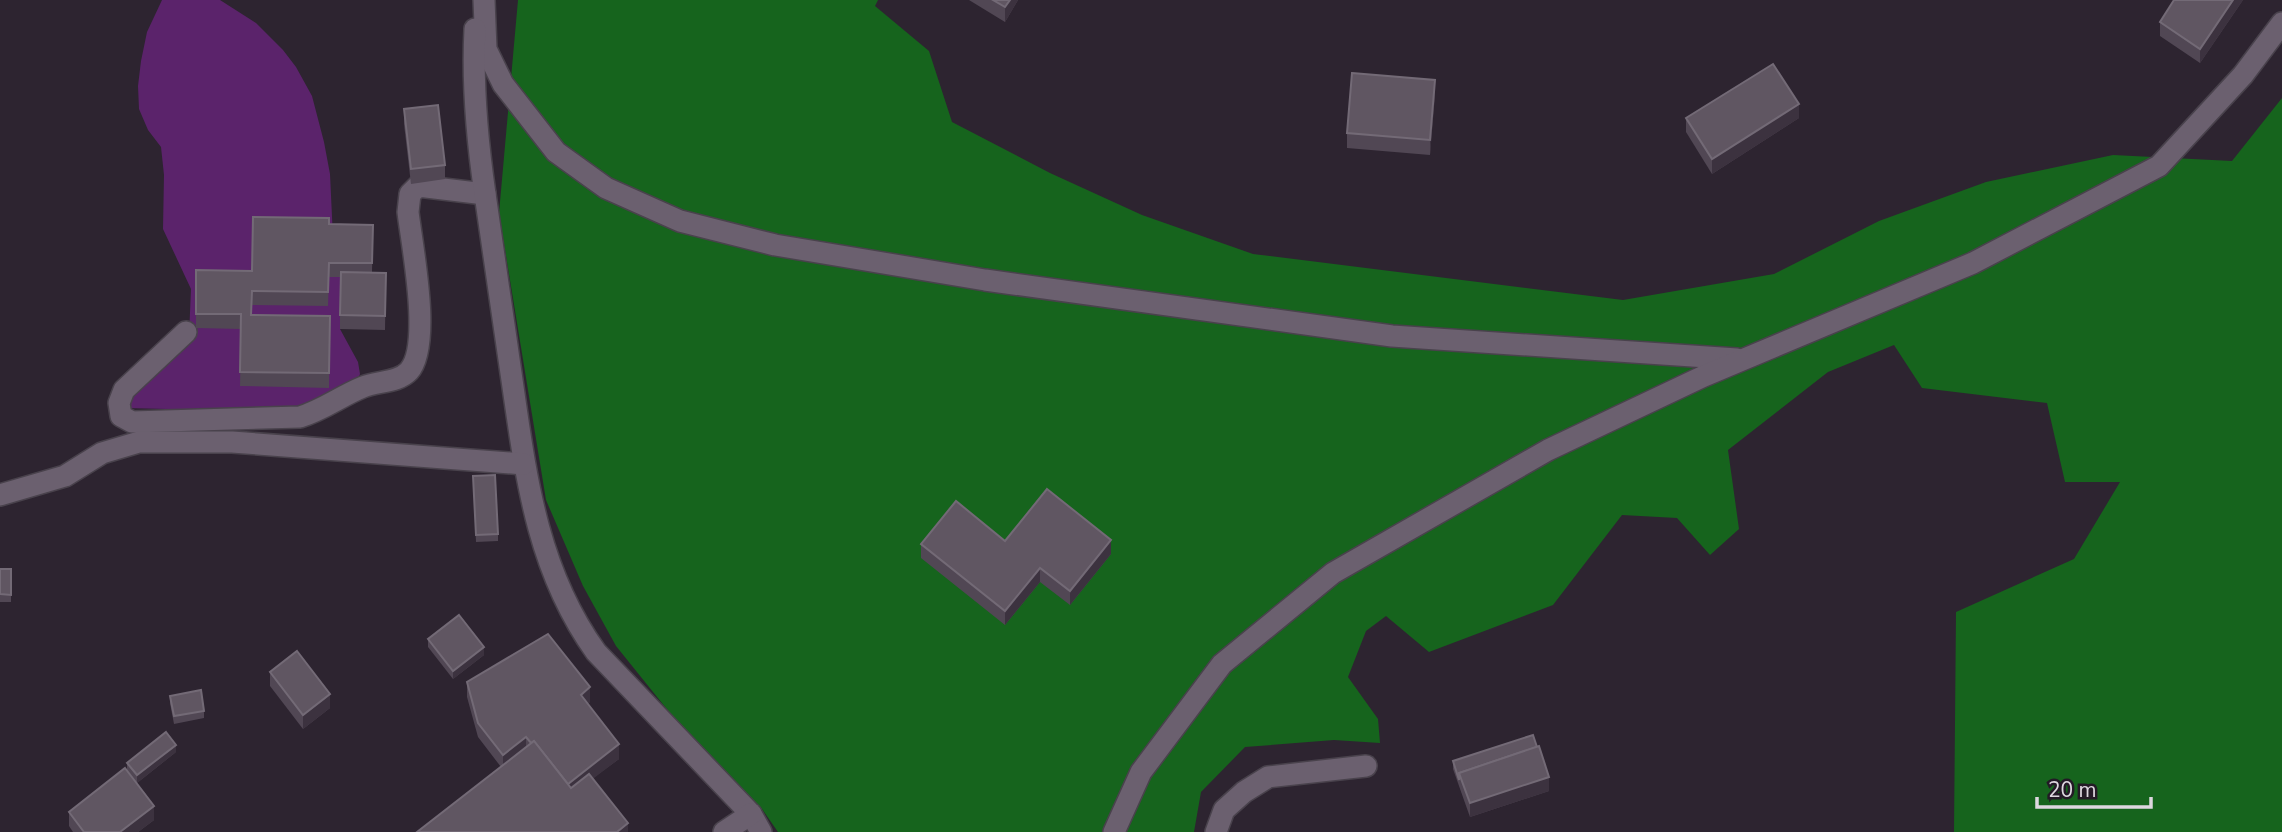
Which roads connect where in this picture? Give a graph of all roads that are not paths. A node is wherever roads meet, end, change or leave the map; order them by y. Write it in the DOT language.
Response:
graph roads {
  1 [pos="477,0"];
  2 [pos="484,0"];
  3 [pos="2282,23"];
  4 [pos="485,194"];
  5 [pos="186,332"];
  6 [pos="1742,360"];
  7 [pos="524,464"];
  8 [pos="0,495"];
  9 [pos="1366,766"];
  10 [pos="756,823"];
  11 [pos="724,832"];
  12 [pos="1114,832"];
  13 [pos="1216,832"];
  1 -- 4 [label="street"];
  2 -- 6 [label="street"];
  3 -- 6 [label="street"];
  4 -- 5 [label="street"];
  4 -- 7 [label="street"];
  6 -- 12 [label="street"];
  7 -- 8 [label="street"];
  7 -- 10 [label="street"];
  9 -- 13 [label="street"];
  10 -- 11 [label="street"];
}
